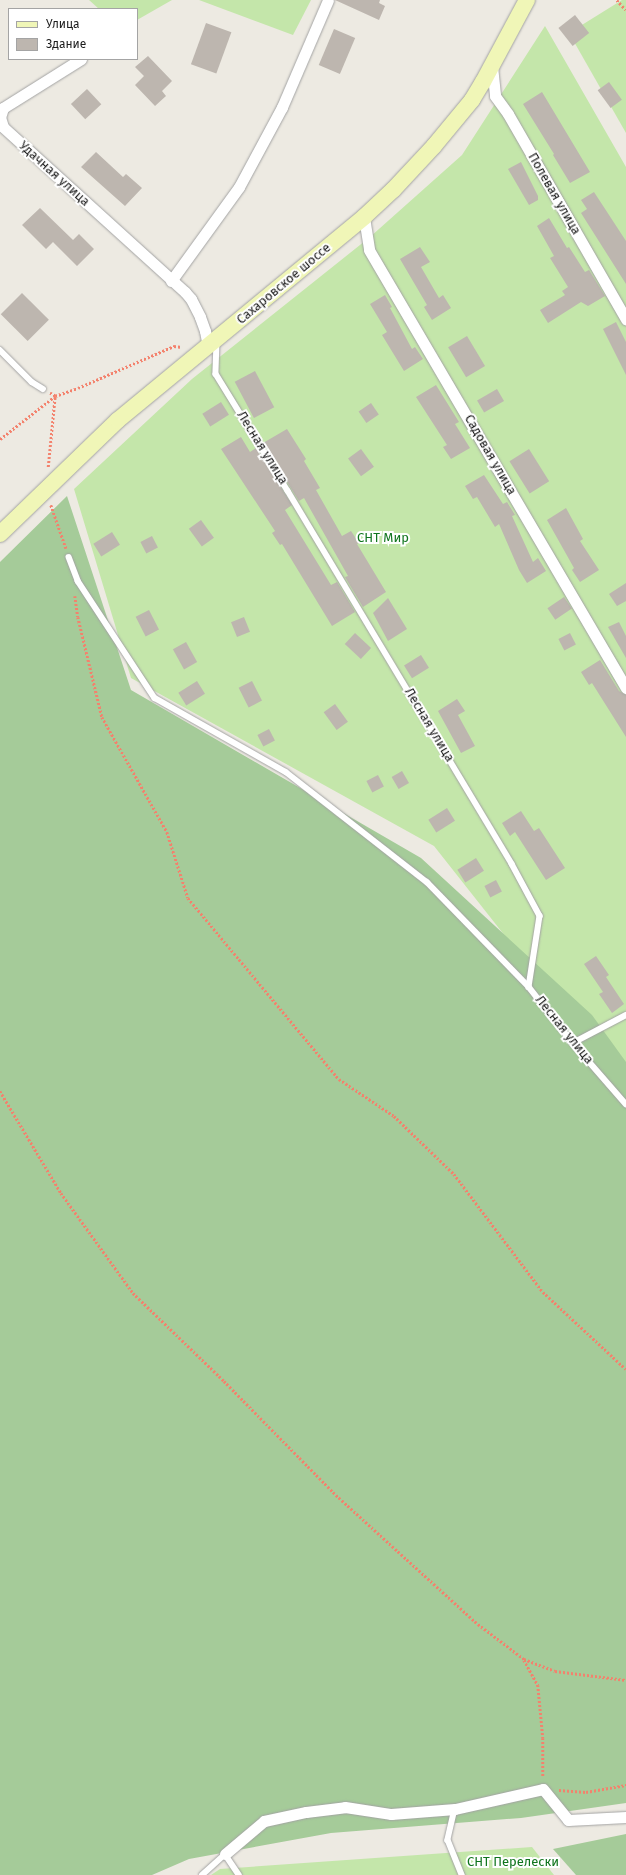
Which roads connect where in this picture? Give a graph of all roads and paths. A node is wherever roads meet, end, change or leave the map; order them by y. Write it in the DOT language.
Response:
graph roads {
  1 [pos="328,0"];
  2 [pos="527,0"];
  3 [pos="617,0"];
  4 [pos="626,10"];
  5 [pos="79,60"];
  6 [pos="492,66"];
  7 [pos="364,217"];
  8 [pos="171,281"];
  9 [pos="626,319"];
  10 [pos="210,345"];
  11 [pos="0,350"];
  12 [pos="43,389"];
  13 [pos="55,396"];
  14 [pos="0,439"];
  15 [pos="46,490"];
  16 [pos="0,534"];
  17 [pos="69,557"];
  18 [pos="75,595"];
  19 [pos="626,688"];
  20 [pos="529,987"];
  21 [pos="626,1015"];
  22 [pos="573,1043"];
  23 [pos="0,1091"];
  24 [pos="626,1104"];
  25 [pos="626,1369"];
  26 [pos="524,1659"];
  27 [pos="626,1680"];
  28 [pos="626,1785"];
  29 [pos="543,1789"];
  30 [pos="455,1809"];
  31 [pos="626,1817"];
  32 [pos="225,1854"];
  33 [pos="202,1875"];
  34 [pos="239,1875"];
  35 [pos="462,1875"];
  1 -- 8 [label="street"];
  2 -- 6 [label="main road, Сахаровское шоссе"];
  3 -- 4 [label="path"];
  5 -- 8 [label="street, Удачная улица"];
  6 -- 7 [label="main road, Сахаровское шоссе"];
  6 -- 9 [label="street, Полевая улица"];
  7 -- 10 [label="main road, Сахаровское шоссе"];
  7 -- 19 [label="street, Садовая улица"];
  8 -- 10 [label="street, Удачная улица"];
  10 -- 13 [label="path"];
  10 -- 15 [label="main road, Сахаровское шоссе"];
  10 -- 20 [label="lane, Лесная улица"];
  11 -- 12 [label="lane"];
  12 -- 13 [label="path"];
  13 -- 14 [label="path"];
  13 -- 15 [label="path"];
  15 -- 16 [label="main road, Сахаровское шоссе"];
  15 -- 17 [label="path"];
  17 -- 20 [label="lane"];
  18 -- 25 [label="path"];
  20 -- 22 [label="lane, Лесная улица"];
  21 -- 22 [label="lane"];
  22 -- 24 [label="lane, Лесная улица"];
  23 -- 26 [label="path"];
  26 -- 27 [label="path"];
  26 -- 29 [label="path"];
  28 -- 29 [label="path"];
  29 -- 30 [label="street"];
  29 -- 31 [label="street"];
  30 -- 32 [label="street"];
  30 -- 35 [label="lane"];
  32 -- 33 [label="lane"];
  32 -- 34 [label="lane"];
}
